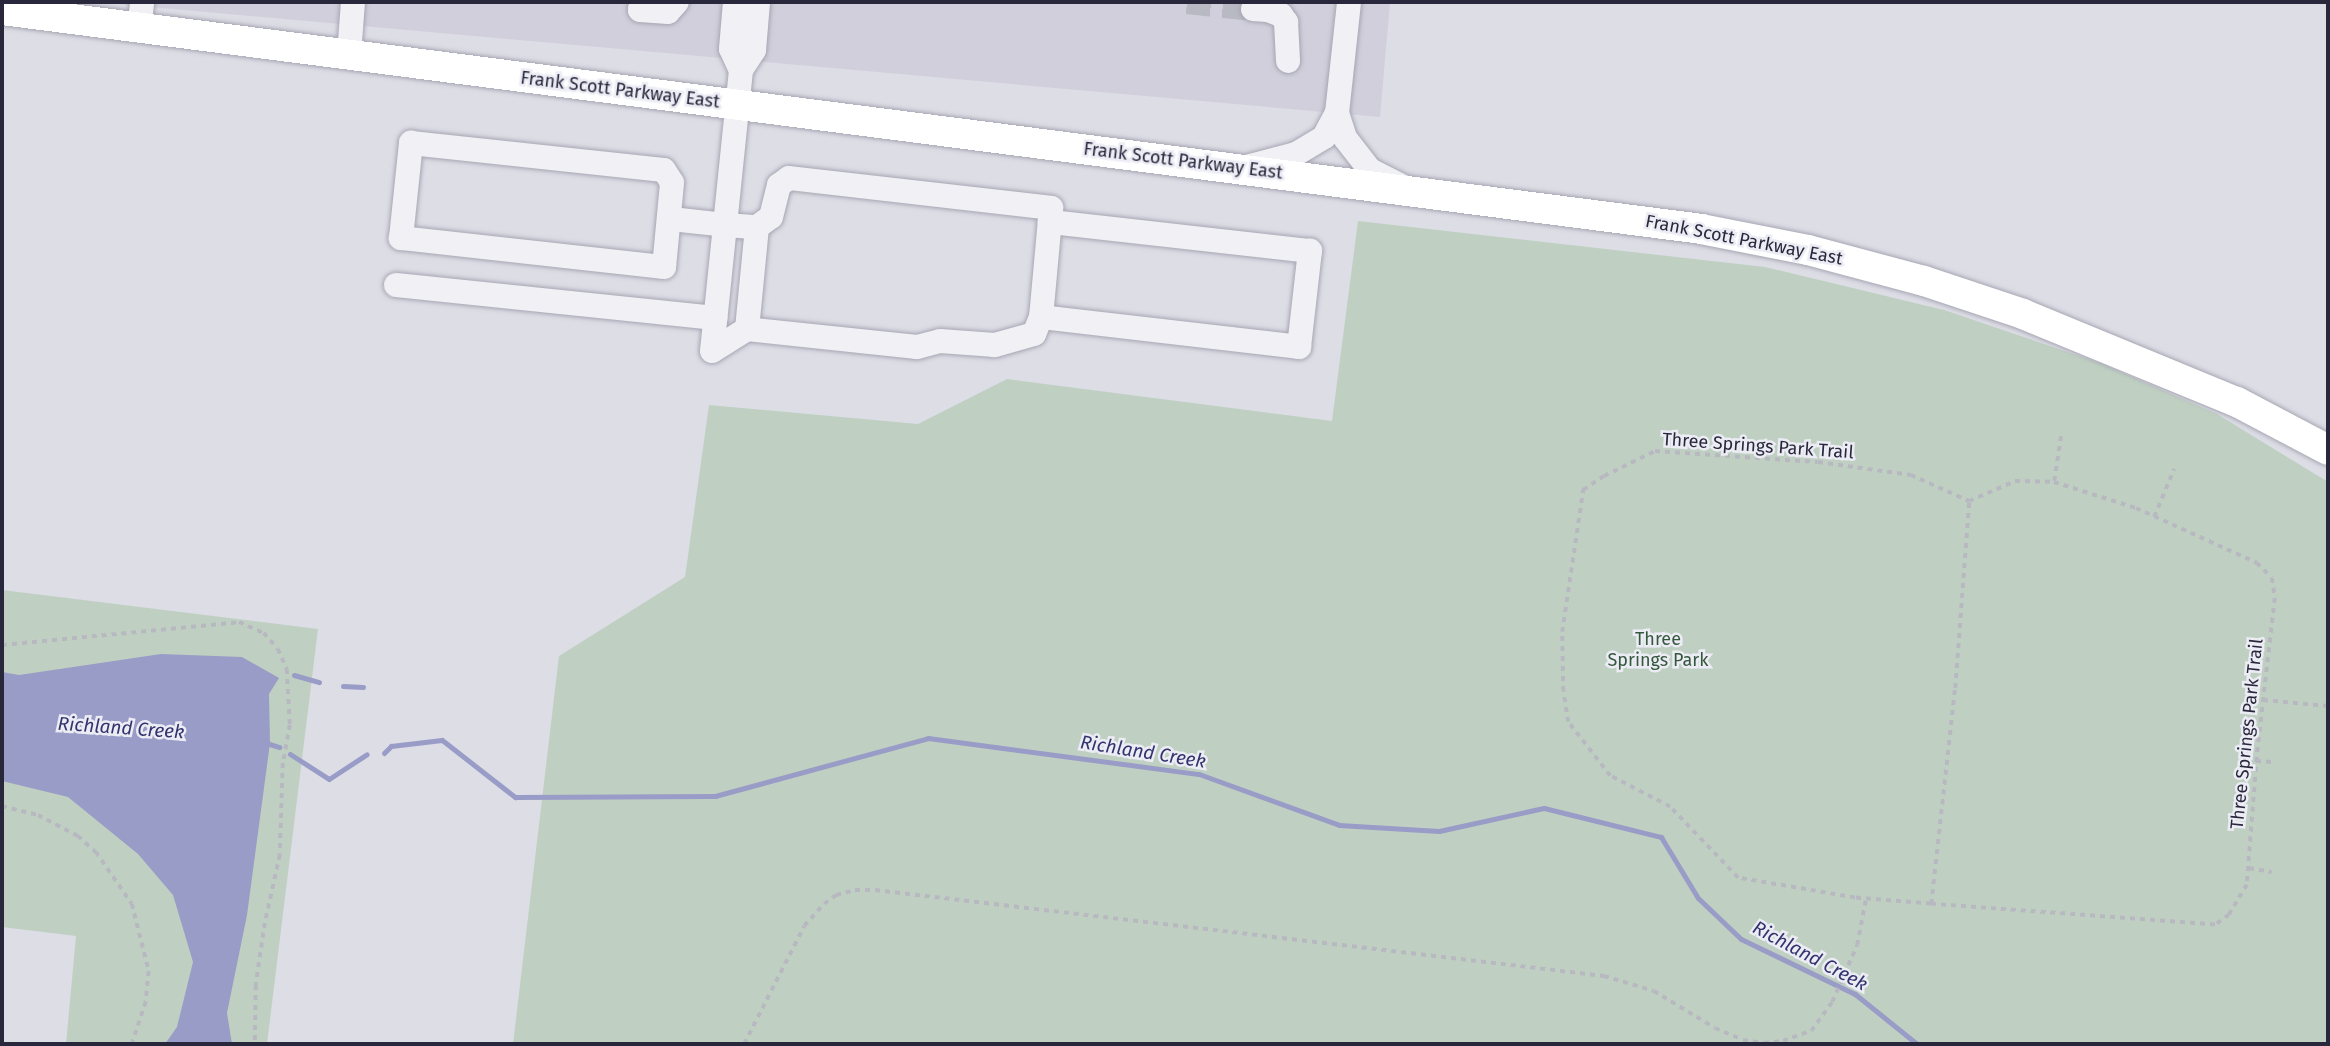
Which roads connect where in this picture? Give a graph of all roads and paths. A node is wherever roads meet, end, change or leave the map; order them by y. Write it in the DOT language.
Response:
graph roads {
  1 [pos="353,2"];
  2 [pos="641,2"];
  3 [pos="677,2"];
  4 [pos="735,2"];
  5 [pos="758,2"];
  6 [pos="1349,2"];
  7 [pos="1253,9"];
  8 [pos="2,10"];
  9 [pos="141,15"];
  10 [pos="349,55"];
  11 [pos="1288,61"];
  12 [pos="741,70"];
  13 [pos="737,104"];
  14 [pos="1337,113"];
  15 [pos="1242,168"];
  16 [pos="1406,189"];
  17 [pos="671,219"];
  18 [pos="1050,222"];
  19 [pos="725,225"];
  20 [pos="757,227"];
  21 [pos="396,285"];
  22 [pos="1041,317"];
  23 [pos="715,318"];
  24 [pos="747,329"];
  25 [pos="2061,435"];
  26 [pos="2328,450"];
  27 [pos="2174,469"];
  28 [pos="2054,482"];
  29 [pos="1969,500"];
  30 [pos="2154,517"];
  31 [pos="2,645"];
  32 [pos="2263,700"];
  33 [pos="2328,706"];
  34 [pos="2256,761"];
  35 [pos="2273,762"];
  36 [pos="2,806"];
  37 [pos="2249,868"];
  38 [pos="2272,872"];
  39 [pos="1866,898"];
  40 [pos="1931,904"];
  41 [pos="132,1044"];
  42 [pos="254,1044"];
  43 [pos="744,1044"];
  1 -- 10 [label="lane"];
  2 -- 3 [label="lane"];
  4 -- 12 [label="lane"];
  5 -- 12 [label="lane"];
  6 -- 14 [label="lane"];
  7 -- 11 [label="lane"];
  8 -- 9 [label="main road, Frank Scott Parkway East"];
  9 -- 10 [label="main road, Frank Scott Parkway East"];
  10 -- 13 [label="main road, Frank Scott Parkway East"];
  12 -- 13 [label="lane"];
  13 -- 15 [label="main road, Frank Scott Parkway East"];
  13 -- 19 [label="lane"];
  14 -- 15 [label="lane"];
  14 -- 16 [label="lane"];
  15 -- 16 [label="main road, Frank Scott Parkway East"];
  16 -- 26 [label="main road, Frank Scott Parkway East"];
  17 -- 17 [label="lane"];
  17 -- 19 [label="lane"];
  18 -- 20 [label="lane"];
  18 -- 22 [label="lane"];
  18 -- 22 [label="lane"];
  19 -- 20 [label="lane"];
  19 -- 23 [label="lane"];
  20 -- 24 [label="lane"];
  21 -- 23 [label="lane"];
  22 -- 24 [label="lane"];
  23 -- 24 [label="lane"];
  25 -- 28 [label="path"];
  27 -- 30 [label="path"];
  28 -- 29 [label="path, Three Springs Park Trail"];
  28 -- 30 [label="path, Three Springs Park Trail"];
  29 -- 39 [label="path, Three Springs Park Trail"];
  29 -- 40 [label="path"];
  30 -- 32 [label="path, Three Springs Park Trail"];
  31 -- 42 [label="path"];
  32 -- 33 [label="path"];
  32 -- 34 [label="path, Three Springs Park Trail"];
  34 -- 35 [label="path"];
  34 -- 37 [label="path, Three Springs Park Trail"];
  36 -- 41 [label="path"];
  37 -- 38 [label="path"];
  37 -- 40 [label="path, Three Springs Park Trail"];
  39 -- 40 [label="path, Three Springs Park Trail"];
  39 -- 43 [label="path"];
}
